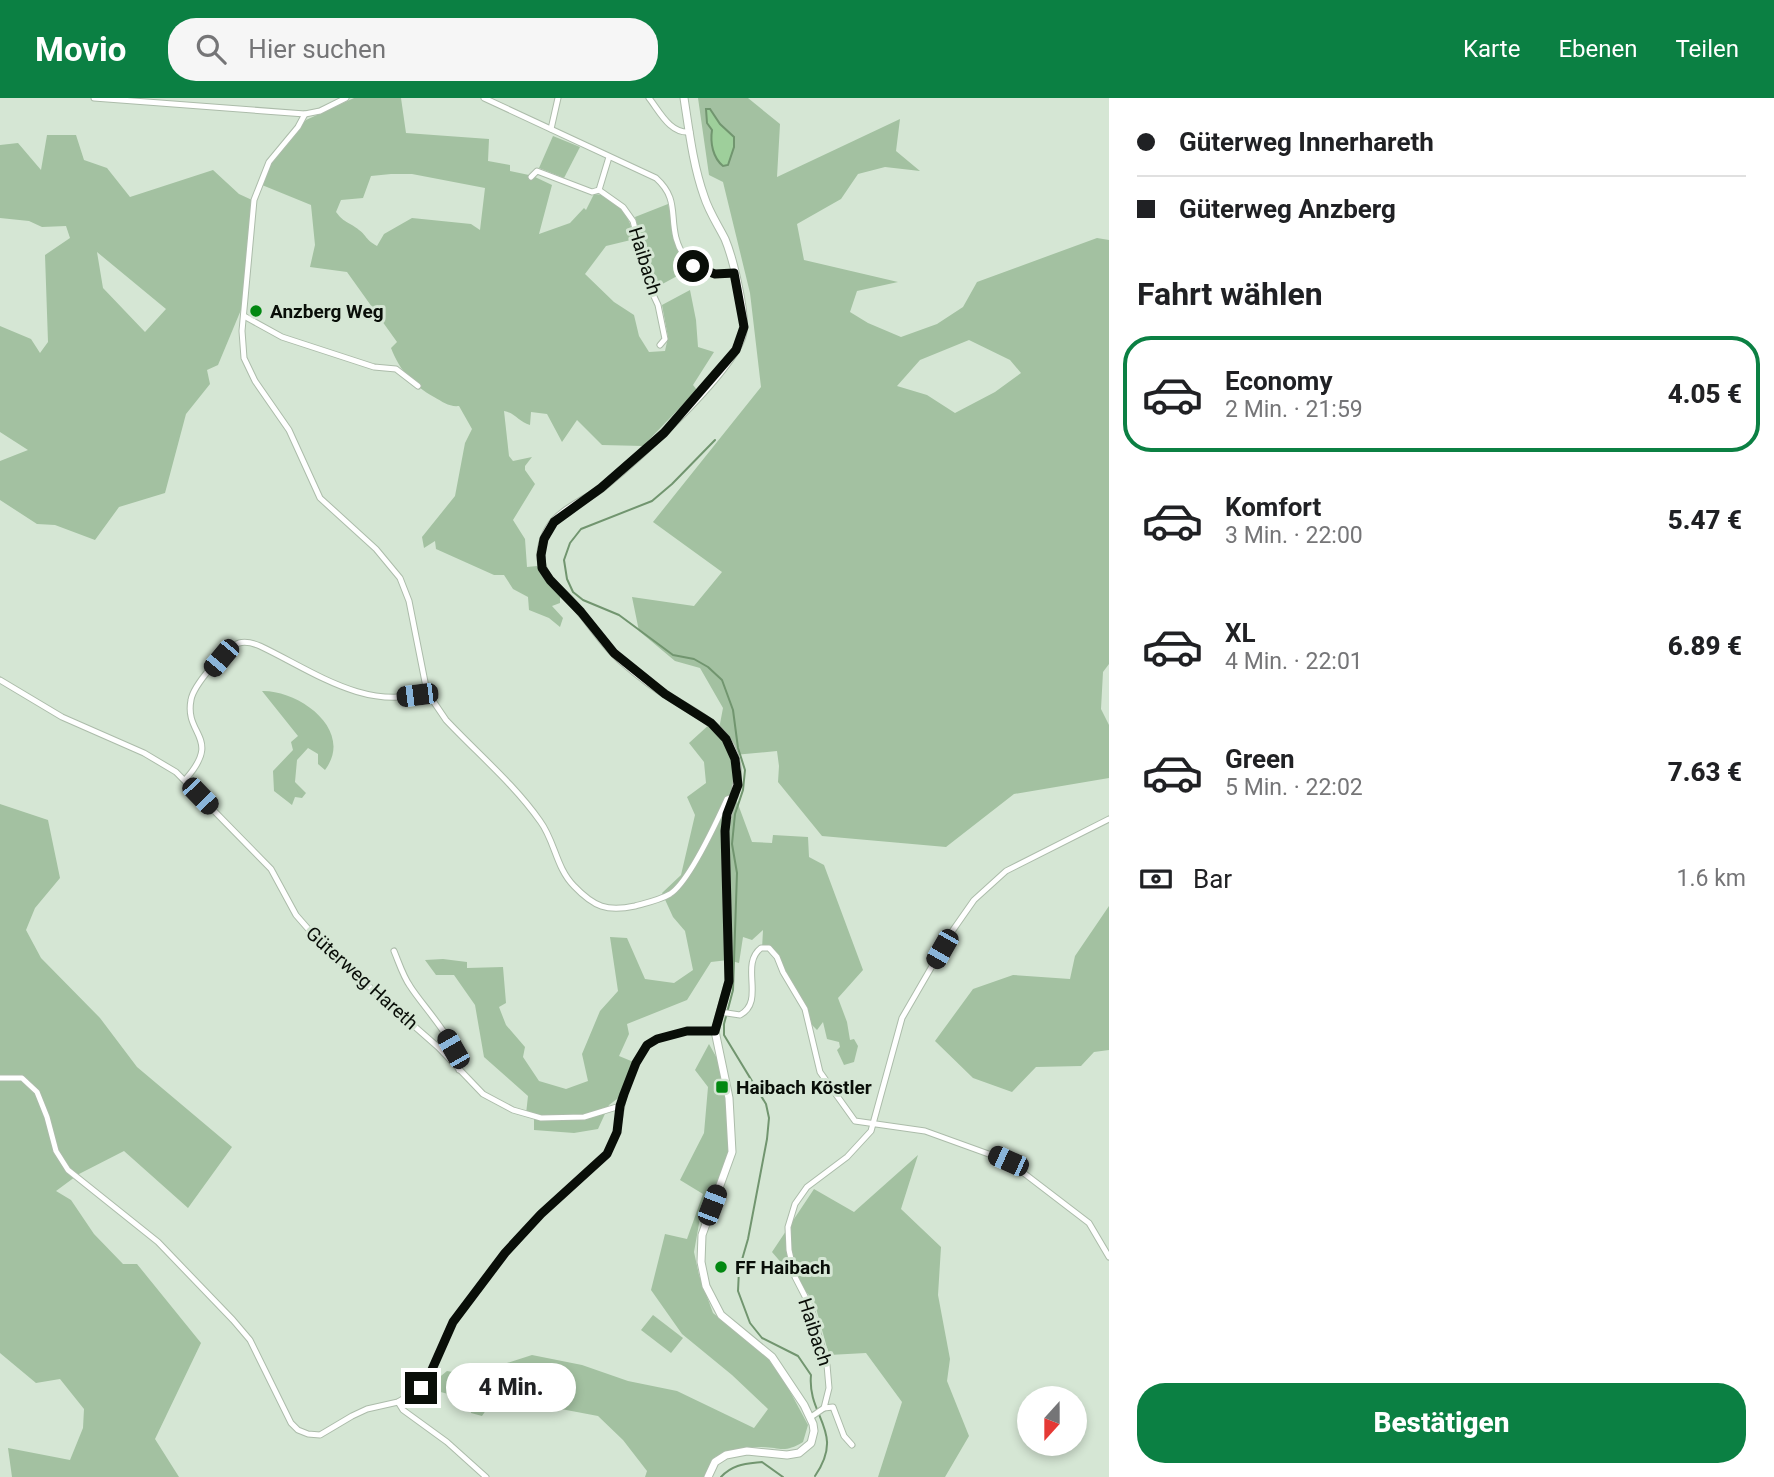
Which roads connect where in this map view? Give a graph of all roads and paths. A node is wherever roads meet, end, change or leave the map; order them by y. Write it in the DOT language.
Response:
graph roads {
  1 [pos="94,98"];
  2 [pos="346,98"];
  3 [pos="484,98"];
  4 [pos="558,98"];
  5 [pos="649,98"];
  6 [pos="684,98"];
  7 [pos="305,114"];
  8 [pos="551,129"];
  9 [pos="690,132"];
  10 [pos="609,157"];
  11 [pos="531,177"];
  12 [pos="599,190"];
  13 [pos="734,273"];
  14 [pos="244,316"];
  15 [pos="660,345"];
  16 [pos="418,386"];
  17 [pos="0,680"];
  18 [pos="427,692"];
  19 [pos="185,780"];
  20 [pos="735,796"];
  21 [pos="1109,819"];
  22 [pos="394,951"];
  23 [pos="725,1013"];
  24 [pos="715,1031"];
  25 [pos="459,1070"];
  26 [pos="0,1078"];
  27 [pos="620,1106"];
  28 [pos="874,1123"];
  29 [pos="1109,1256"];
  30 [pos="398,1402"];
  31 [pos="818,1412"];
  32 [pos="852,1445"];
  33 [pos="486,1477"];
  34 [pos="708,1477"];
  1 -- 7 [label="street"];
  2 -- 7 [label="street"];
  3 -- 8 [label="street"];
  4 -- 8 [label="street"];
  5 -- 9 [label="street"];
  6 -- 9 [label="main road"];
  7 -- 14 [label="street"];
  8 -- 10 [label="street"];
  9 -- 13 [label="main road"];
  10 -- 12 [label="street"];
  10 -- 13 [label="street"];
  11 -- 12 [label="street, Haibach"];
  12 -- 15 [label="street, Haibach"];
  13 -- 20 [label="main road"];
  14 -- 16 [label="street"];
  14 -- 18 [label="street"];
  17 -- 19 [label="street, Güterweg Hareth"];
  18 -- 19 [label="street"];
  18 -- 20 [label="street"];
  19 -- 25 [label="street, Güterweg Hareth"];
  20 -- 23 [label="main road"];
  21 -- 28 [label="street"];
  22 -- 25 [label="street"];
  23 -- 24 [label="main road"];
  23 -- 28 [label="street"];
  24 -- 27 [label="street"];
  24 -- 31 [label="main road"];
  25 -- 27 [label="street, Güterweg Hareth"];
  26 -- 30 [label="street"];
  27 -- 30 [label="street"];
  28 -- 29 [label="street"];
  28 -- 31 [label="street, Haibach"];
  30 -- 33 [label="street"];
  31 -- 32 [label="street"];
  31 -- 34 [label="main road"];
}
